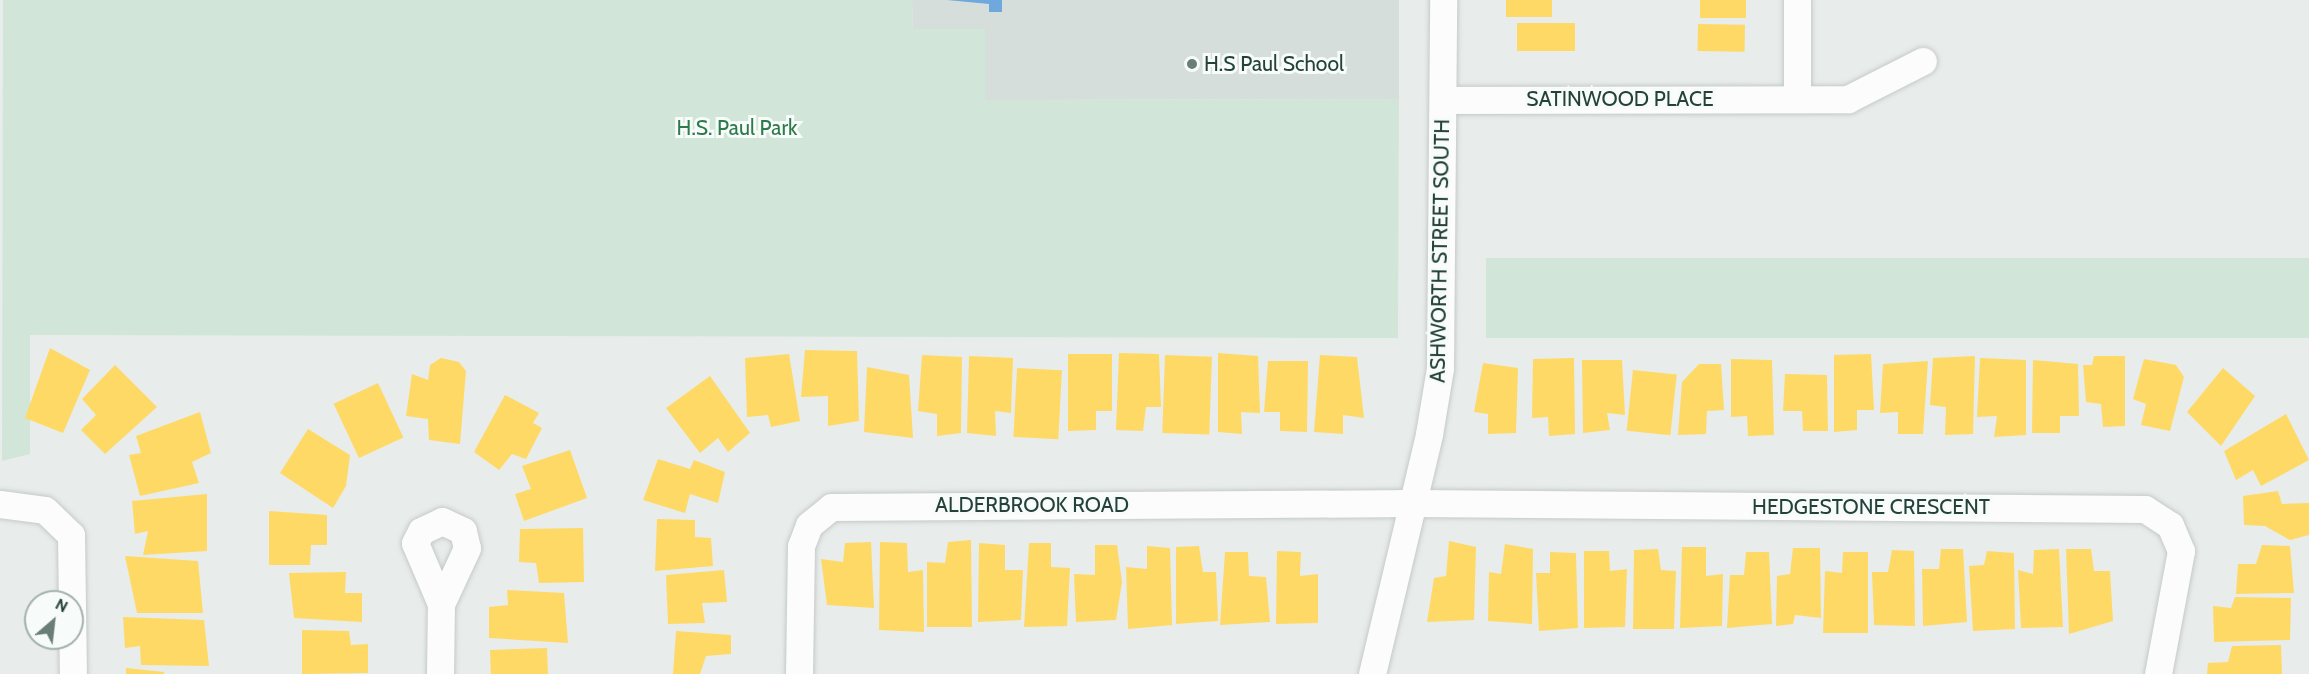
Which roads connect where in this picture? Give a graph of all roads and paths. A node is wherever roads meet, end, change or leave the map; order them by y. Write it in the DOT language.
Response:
graph roads {
  1 [pos="1443,0"];
  2 [pos="1797,0"];
  3 [pos="1923,61"];
  4 [pos="1797,99"];
  5 [pos="1443,100"];
  6 [pos="1413,503"];
  7 [pos="0,504"];
  8 [pos="441,604"];
  9 [pos="73,674"];
  10 [pos="440,674"];
  11 [pos="799,674"];
  12 [pos="1372,674"];
  13 [pos="2158,674"];
  1 -- 5 [label="street, ASHWORTH STREET SOUTH"];
  2 -- 4 [label="street"];
  3 -- 4 [label="street, SATINWOOD PLACE"];
  4 -- 5 [label="street, SATINWOOD PLACE"];
  5 -- 6 [label="street, ASHWORTH STREET SOUTH"];
  6 -- 11 [label="street, ALDERBROOK ROAD"];
  6 -- 12 [label="street, ASHWORTH STREET SOUTH"];
  6 -- 13 [label="street, HEDGESTONE CRESCENT"];
  7 -- 9 [label="street"];
  8 -- 10 [label="street"];
}
